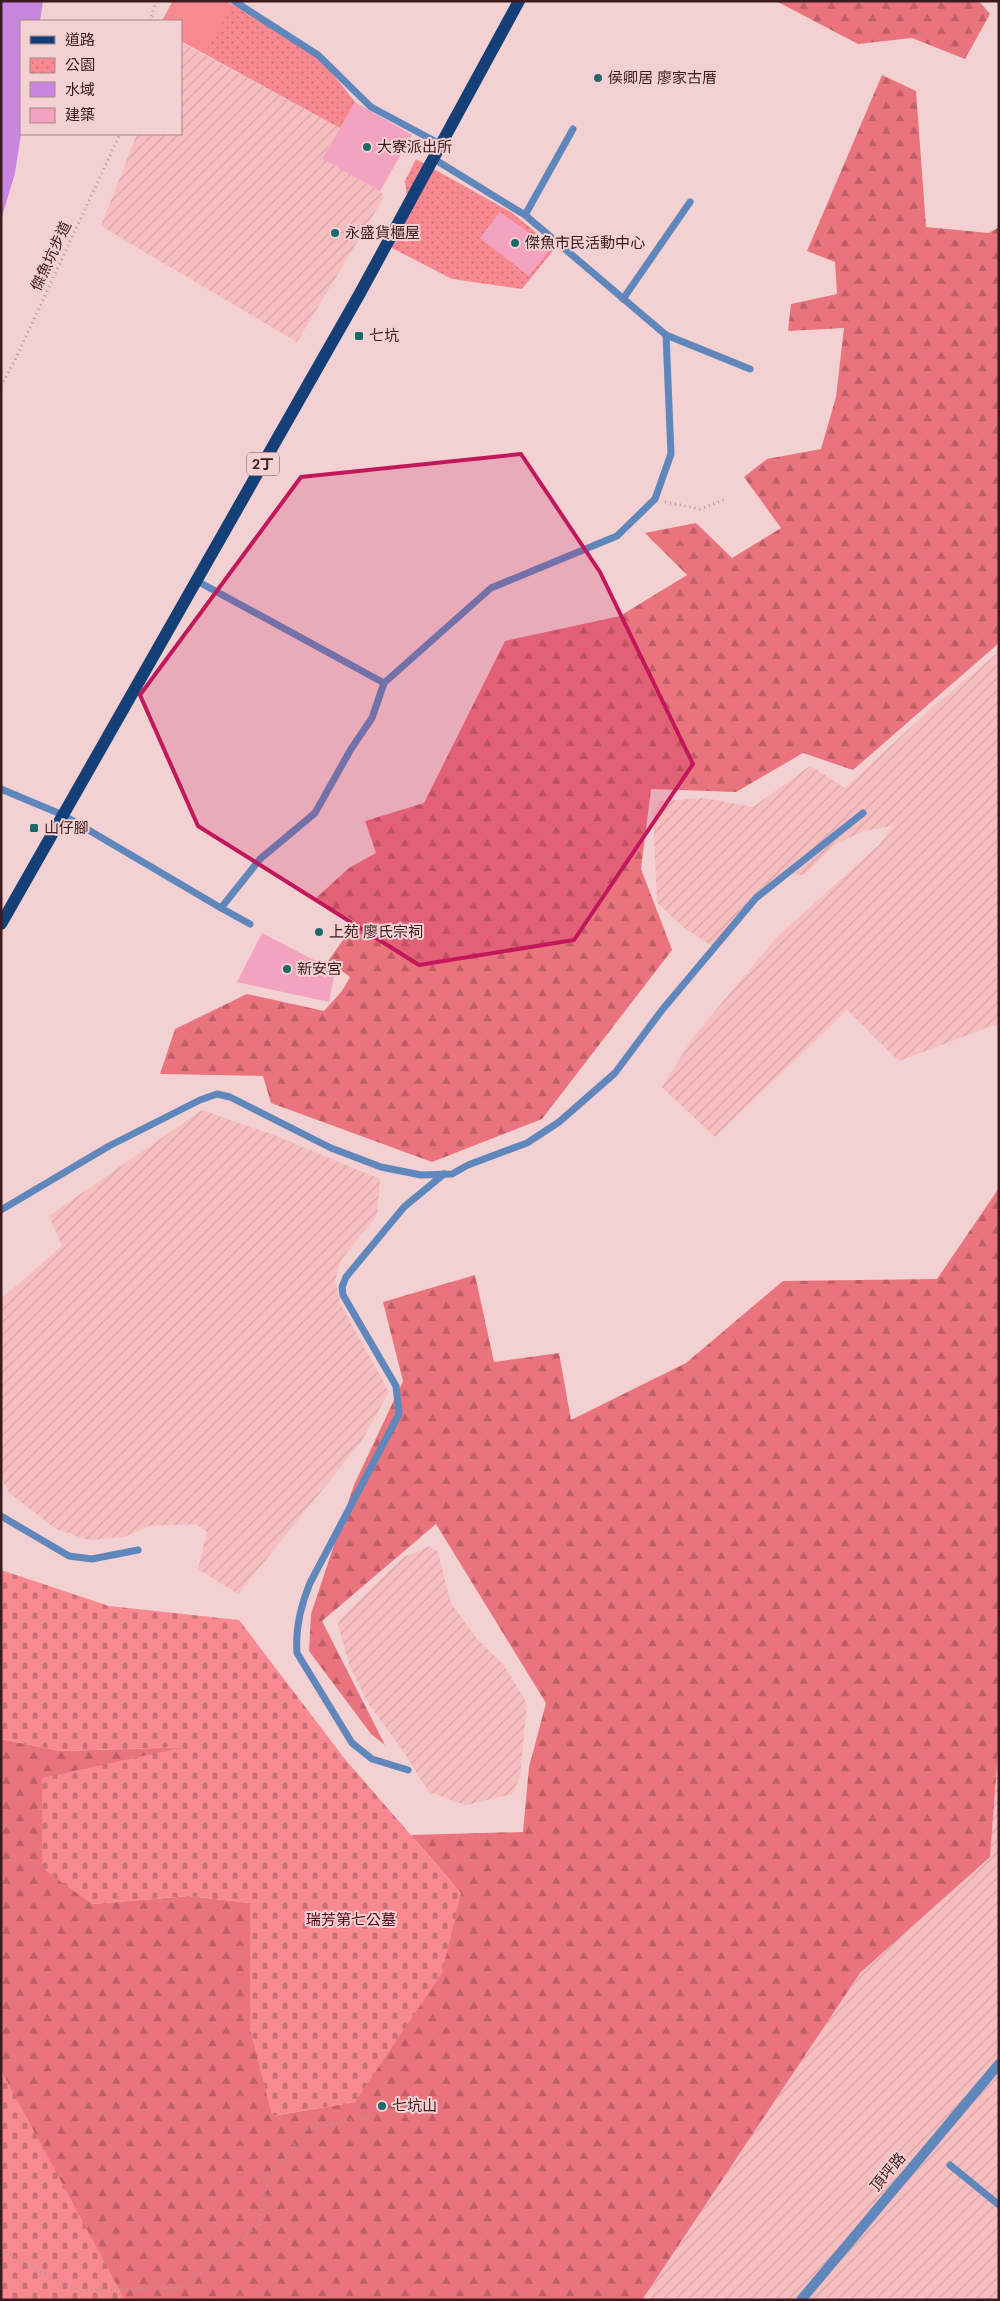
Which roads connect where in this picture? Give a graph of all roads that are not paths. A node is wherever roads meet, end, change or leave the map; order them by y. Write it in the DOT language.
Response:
graph roads {
  1 [pos="234,1"];
  2 [pos="519,1"];
  3 [pos="573,129"];
  4 [pos="442,145"];
  5 [pos="434,159"];
  6 [pos="690,202"];
  7 [pos="525,215"];
  8 [pos="623,298"];
  9 [pos="666,335"];
  10 [pos="750,369"];
  11 [pos="197,581"];
  12 [pos="384,683"];
  13 [pos="1,789"];
  14 [pos="863,813"];
  15 [pos="63,815"];
  16 [pos="221,908"];
  17 [pos="1,924"];
  18 [pos="250,924"];
  19 [pos="445,1174"];
  20 [pos="1,1210"];
  21 [pos="1,1516"];
  22 [pos="138,1550"];
  23 [pos="408,1770"];
  24 [pos="999,2064"];
  25 [pos="950,2165"];
  26 [pos="999,2205"];
  27 [pos="801,2300"];
  1 -- 4 [label="lane"];
  2 -- 4 [label="main road, 2丁"];
  3 -- 7 [label="lane"];
  4 -- 5 [label="main road, 2丁"];
  5 -- 7 [label="lane"];
  5 -- 11 [label="main road, 2丁"];
  6 -- 8 [label="lane"];
  7 -- 8 [label="lane"];
  8 -- 9 [label="lane"];
  9 -- 10 [label="lane"];
  9 -- 12 [label="lane"];
  11 -- 12 [label="lane"];
  11 -- 15 [label="main road, 2丁"];
  12 -- 16 [label="lane"];
  13 -- 15 [label="lane"];
  14 -- 19 [label="lane"];
  15 -- 16 [label="lane"];
  15 -- 17 [label="main road, 2丁"];
  16 -- 18 [label="lane"];
  19 -- 20 [label="lane"];
  19 -- 23 [label="lane"];
  21 -- 22 [label="lane"];
  24 -- 27 [label="street, 頂坪路"];
  25 -- 26 [label="lane"];
}
